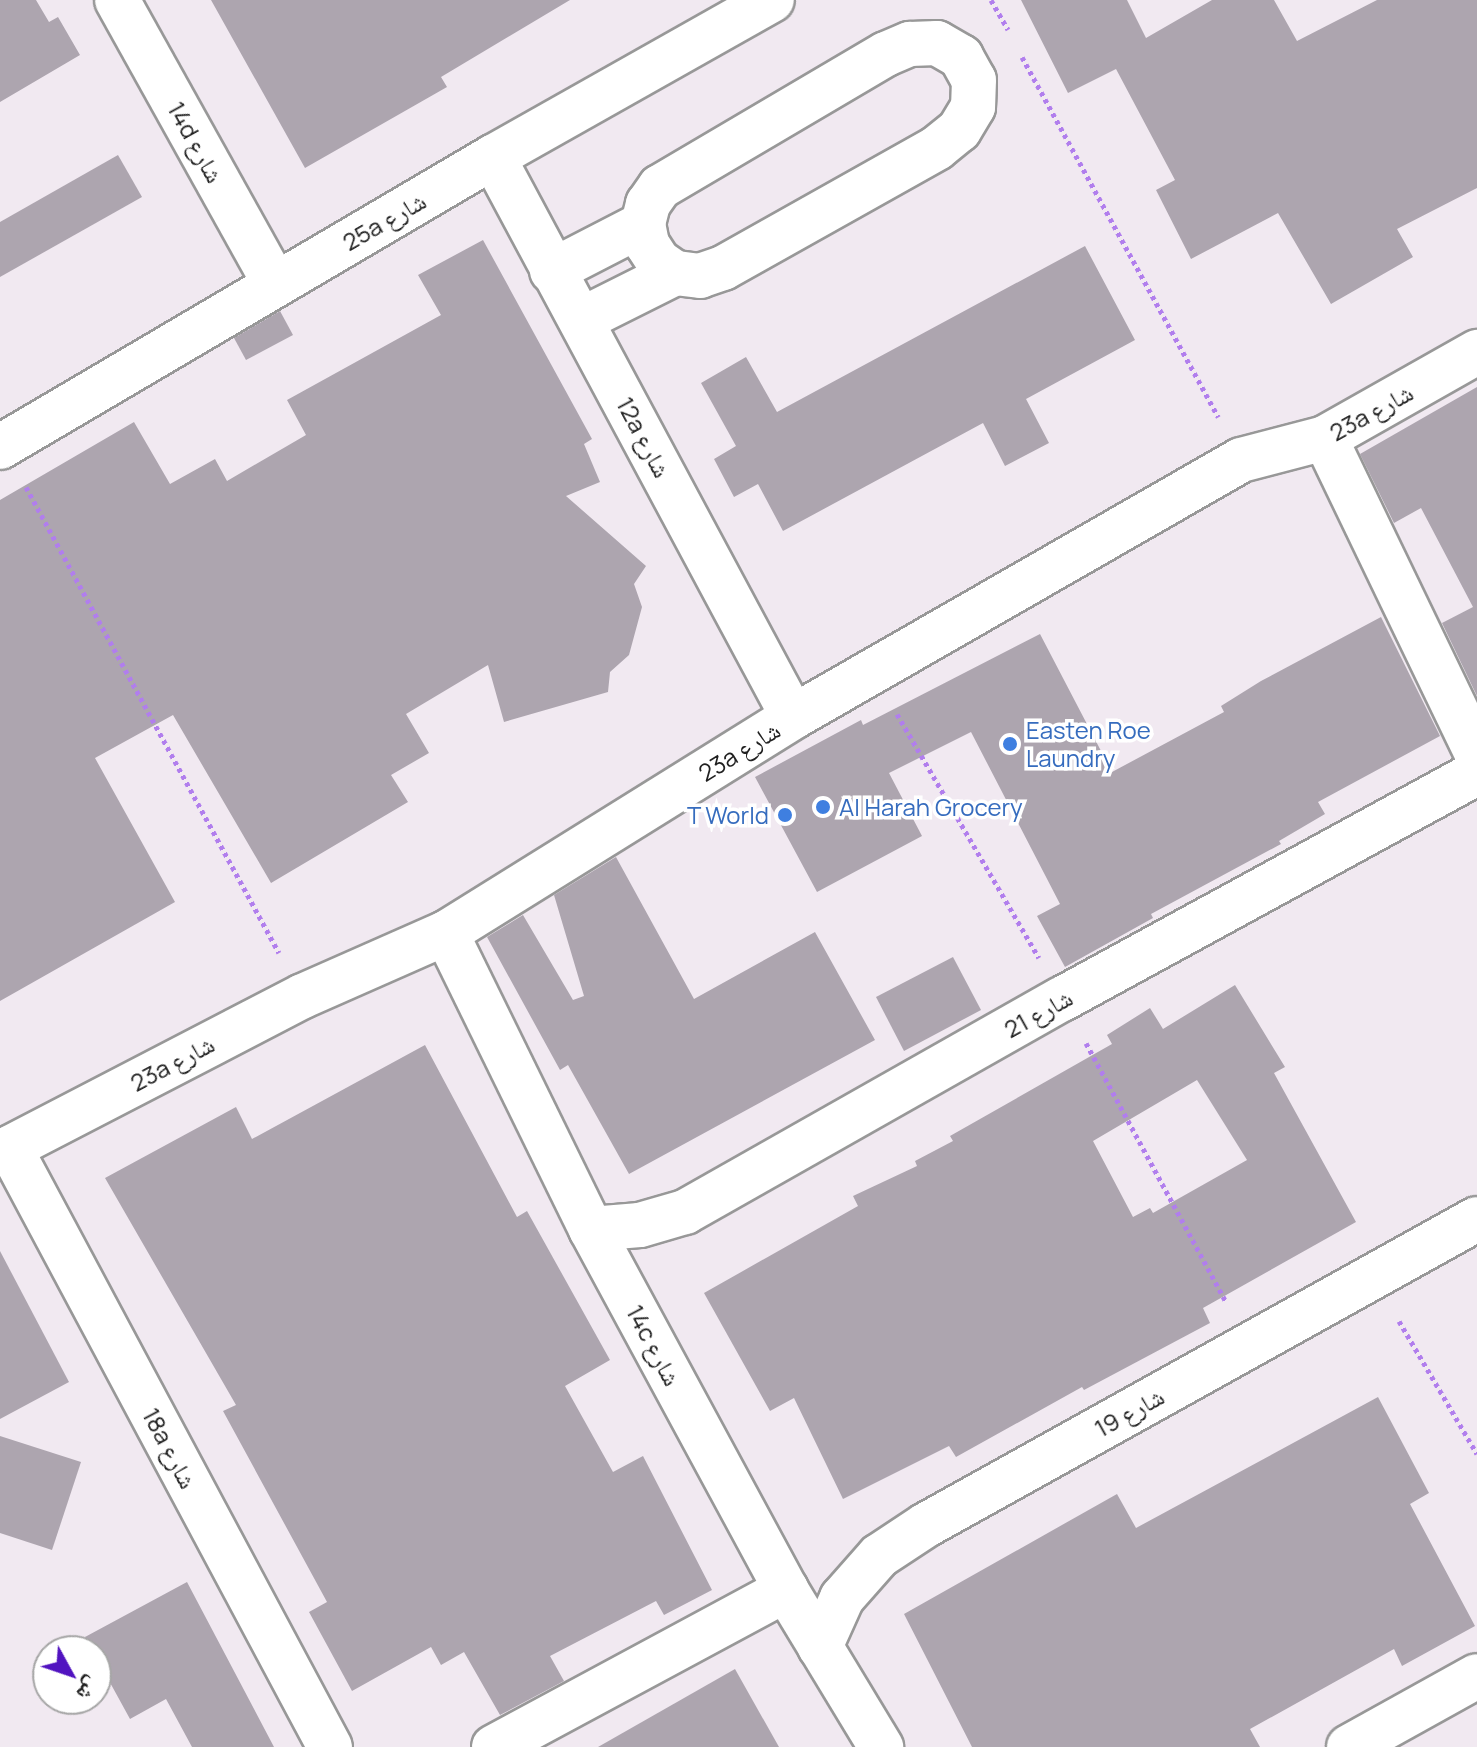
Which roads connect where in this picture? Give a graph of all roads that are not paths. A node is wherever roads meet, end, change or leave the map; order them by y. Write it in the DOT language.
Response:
graph roads {
  1 [pos="117,0"];
  2 [pos="772,0"];
  3 [pos="493,157"];
  4 [pos="643,224"];
  5 [pos="552,271"];
  6 [pos="675,273"];
  7 [pos="275,284"];
  8 [pos="581,320"];
  9 [pos="1477,352"];
  10 [pos="1325,438"];
  11 [pos="2,446"];
  12 [pos="793,717"];
  13 [pos="1477,754"];
  14 [pos="1477,773"];
  15 [pos="446,933"];
  16 [pos="5,1150"];
  17 [pos="1477,1219"];
  18 [pos="591,1229"];
  19 [pos="786,1590"];
  20 [pos="820,1647"];
  21 [pos="1477,1676"];
  22 [pos="330,1747"];
  23 [pos="494,1747"];
  24 [pos="881,1747"];
  25 [pos="1349,1747"];
  1 -- 7 [label="street, 14d شارع"];
  2 -- 3 [label="street, 25a شارع"];
  3 -- 5 [label="street, 12a شارع"];
  3 -- 7 [label="street, 25a شارع"];
  4 -- 5 [label="street"];
  4 -- 6 [label="street"];
  4 -- 6 [label="street"];
  5 -- 8 [label="street, 12a شارع"];
  6 -- 8 [label="street"];
  7 -- 11 [label="street, 25a شارع"];
  8 -- 12 [label="street, 12a شارع"];
  9 -- 10 [label="street, 23a شارع"];
  10 -- 12 [label="street, 23a شارع"];
  10 -- 13 [label="street"];
  12 -- 15 [label="street, 23a شارع"];
  14 -- 18 [label="street, شارع 21"];
  15 -- 16 [label="street, 23a شارع"];
  15 -- 18 [label="street, 14c شارع"];
  16 -- 22 [label="street, 18a شارع"];
  17 -- 20 [label="street, شارع 19"];
  18 -- 19 [label="street, 14c شارع"];
  19 -- 20 [label="street, 14c شارع"];
  19 -- 23 [label="street"];
  20 -- 24 [label="street, 14c شارع"];
  21 -- 25 [label="street"];
}
